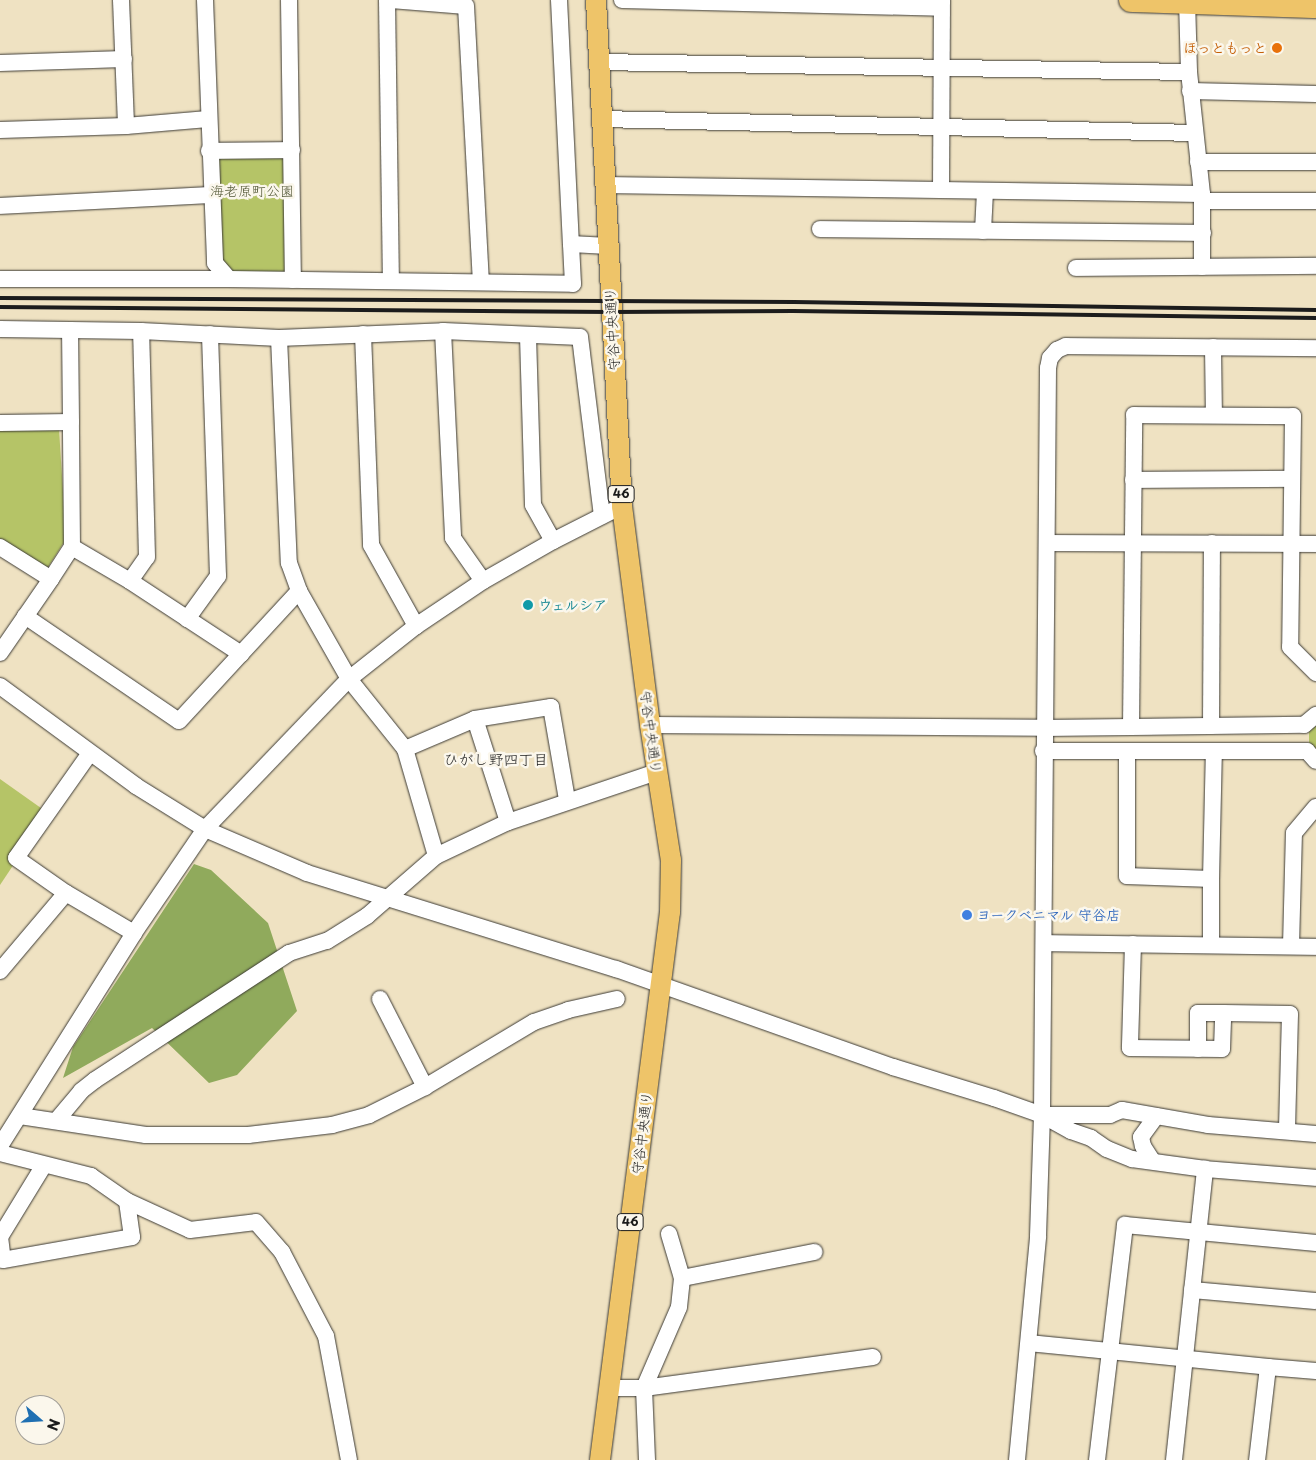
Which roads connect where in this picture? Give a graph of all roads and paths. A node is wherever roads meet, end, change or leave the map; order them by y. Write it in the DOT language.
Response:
graph roads {
  1 [pos="121,0"];
  2 [pos="205,0"];
  3 [pos="289,0"];
  4 [pos="389,0"];
  5 [pos="559,0"];
  6 [pos="596,0"];
  7 [pos="622,0"];
  8 [pos="1130,0"];
  9 [pos="1187,1"];
  10 [pos="941,4"];
  11 [pos="1316,6"];
  12 [pos="124,59"];
  13 [pos="598,62"];
  14 [pos="0,63"];
  15 [pos="943,68"];
  16 [pos="1189,72"];
  17 [pos="1190,91"];
  18 [pos="1316,94"];
  19 [pos="208,119"];
  20 [pos="601,119"];
  21 [pos="126,126"];
  22 [pos="943,127"];
  23 [pos="0,130"];
  24 [pos="1194,133"];
  25 [pos="292,150"];
  26 [pos="209,151"];
  27 [pos="1198,162"];
  28 [pos="1316,162"];
  29 [pos="604,185"];
  30 [pos="941,190"];
  31 [pos="985,191"];
  32 [pos="212,195"];
  33 [pos="1202,198"];
  34 [pos="1316,201"];
  35 [pos="0,206"];
  36 [pos="820,230"];
  37 [pos="984,231"];
  38 [pos="1203,233"];
  39 [pos="571,244"];
  40 [pos="608,246"];
  41 [pos="1316,266"];
  42 [pos="1202,267"];
  43 [pos="1076,268"];
  44 [pos="0,279"];
  45 [pos="229,279"];
  46 [pos="293,280"];
  47 [pos="391,281"];
  48 [pos="481,282"];
  49 [pos="0,328"];
  50 [pos="70,330"];
  51 [pos="141,331"];
  52 [pos="442,331"];
  53 [pos="210,334"];
  54 [pos="363,334"];
  55 [pos="528,336"];
  56 [pos="280,338"];
  57 [pos="1213,347"];
  58 [pos="1316,348"];
  59 [pos="1214,415"];
  60 [pos="71,422"];
  61 [pos="0,423"];
  62 [pos="1292,479"];
  63 [pos="1133,480"];
  64 [pos="622,506"];
  65 [pos="602,516"];
  66 [pos="552,541"];
  67 [pos="1047,543"];
  68 [pos="1133,543"];
  69 [pos="1212,543"];
  70 [pos="1292,544"];
  71 [pos="1316,544"];
  72 [pos="0,547"];
  73 [pos="72,547"];
  74 [pos="51,578"];
  75 [pos="130,581"];
  76 [pos="483,581"];
  77 [pos="299,592"];
  78 [pos="25,616"];
  79 [pos="187,619"];
  80 [pos="416,626"];
  81 [pos="0,653"];
  82 [pos="241,654"];
  83 [pos="1316,673"];
  84 [pos="349,679"];
  85 [pos="0,686"];
  86 [pos="1316,715"];
  87 [pos="475,719"];
  88 [pos="650,725"];
  89 [pos="1211,726"];
  90 [pos="1131,727"];
  91 [pos="1043,728"];
  92 [pos="405,749"];
  93 [pos="1043,751"];
  94 [pos="1128,751"];
  95 [pos="1214,751"];
  96 [pos="90,753"];
  97 [pos="1316,761"];
  98 [pos="657,772"];
  99 [pos="567,800"];
  100 [pos="1316,806"];
  101 [pos="508,822"];
  102 [pos="205,829"];
  103 [pos="436,856"];
  104 [pos="1211,879"];
  105 [pos="66,892"];
  106 [pos="388,898"];
  107 [pos="134,934"];
  108 [pos="1044,942"];
  109 [pos="1133,944"];
  110 [pos="1211,945"];
  111 [pos="1291,946"];
  112 [pos="1316,947"];
  113 [pos="0,971"];
  114 [pos="660,984"];
  115 [pos="380,999"];
  116 [pos="617,999"];
  117 [pos="1223,1013"];
  118 [pos="1198,1049"];
  119 [pos="425,1087"];
  120 [pos="1042,1115"];
  121 [pos="20,1116"];
  122 [pos="1156,1116"];
  123 [pos="57,1120"];
  124 [pos="1287,1131"];
  125 [pos="1316,1134"];
  126 [pos="0,1146"];
  127 [pos="0,1153"];
  128 [pos="1152,1160"];
  129 [pos="44,1165"];
  130 [pos="1205,1168"];
  131 [pos="1316,1178"];
  132 [pos="126,1201"];
  133 [pos="1198,1232"];
  134 [pos="669,1234"];
  135 [pos="1316,1243"];
  136 [pos="814,1252"];
  137 [pos="682,1278"];
  138 [pos="1192,1290"];
  139 [pos="1316,1301"];
  140 [pos="1029,1343"];
  141 [pos="1111,1350"];
  142 [pos="873,1357"];
  143 [pos="1186,1357"];
  144 [pos="1268,1367"];
  145 [pos="1316,1371"];
  146 [pos="608,1388"];
  147 [pos="644,1388"];
  148 [pos="349,1460"];
  149 [pos="600,1460"];
  150 [pos="646,1460"];
  151 [pos="1018,1460"];
  152 [pos="1097,1460"];
  153 [pos="1174,1460"];
  154 [pos="1257,1460"];
  1 -- 12 [label="street"];
  2 -- 19 [label="street"];
  3 -- 25 [label="street"];
  4 -- 47 [label="street"];
  4 -- 48 [label="street"];
  5 -- 39 [label="street"];
  6 -- 13 [label="main road, 守谷中央通り / 46"];
  7 -- 10 [label="street"];
  8 -- 9 [label="highway"];
  9 -- 11 [label="highway"];
  9 -- 16 [label="street"];
  10 -- 15 [label="street"];
  12 -- 14 [label="street"];
  12 -- 21 [label="street"];
  13 -- 15 [label="street"];
  13 -- 20 [label="main road, 守谷中央通り / 46"];
  15 -- 16 [label="street"];
  15 -- 22 [label="street"];
  16 -- 17 [label="street"];
  17 -- 18 [label="street"];
  17 -- 24 [label="street"];
  19 -- 21 [label="street"];
  19 -- 26 [label="street"];
  20 -- 22 [label="street"];
  20 -- 29 [label="main road, 守谷中央通り / 46"];
  21 -- 23 [label="street"];
  22 -- 24 [label="street"];
  22 -- 30 [label="street"];
  24 -- 27 [label="street"];
  25 -- 26 [label="street"];
  25 -- 46 [label="street"];
  26 -- 32 [label="street"];
  27 -- 28 [label="street"];
  27 -- 33 [label="street"];
  29 -- 30 [label="street"];
  29 -- 40 [label="main road, 守谷中央通り / 46"];
  30 -- 31 [label="street"];
  31 -- 33 [label="street"];
  31 -- 37 [label="street"];
  32 -- 35 [label="street"];
  32 -- 45 [label="street"];
  33 -- 34 [label="street"];
  33 -- 38 [label="street"];
  36 -- 37 [label="street"];
  37 -- 38 [label="street"];
  38 -- 42 [label="street"];
  39 -- 40 [label="street"];
  39 -- 48 [label="street"];
  40 -- 64 [label="main road, 守谷中央通り / 46"];
  41 -- 42 [label="street"];
  42 -- 43 [label="street"];
  44 -- 45 [label="street"];
  45 -- 46 [label="street"];
  46 -- 47 [label="street"];
  47 -- 48 [label="street"];
  49 -- 50 [label="street"];
  50 -- 51 [label="street"];
  50 -- 60 [label="street"];
  51 -- 53 [label="street"];
  51 -- 75 [label="street"];
  52 -- 54 [label="street"];
  52 -- 55 [label="street"];
  52 -- 76 [label="street"];
  53 -- 56 [label="street"];
  53 -- 79 [label="street"];
  54 -- 56 [label="street"];
  54 -- 80 [label="street"];
  55 -- 65 [label="street"];
  55 -- 66 [label="street"];
  56 -- 77 [label="street"];
  57 -- 58 [label="street"];
  57 -- 59 [label="street"];
  57 -- 67 [label="street"];
  59 -- 62 [label="street"];
  59 -- 63 [label="street"];
  60 -- 61 [label="street"];
  60 -- 73 [label="street"];
  62 -- 63 [label="street"];
  62 -- 70 [label="street"];
  63 -- 68 [label="street"];
  64 -- 65 [label="street"];
  64 -- 88 [label="main road, 守谷中央通り / 46"];
  65 -- 66 [label="street"];
  66 -- 76 [label="street"];
  67 -- 68 [label="street"];
  67 -- 91 [label="street"];
  68 -- 69 [label="street"];
  68 -- 90 [label="street"];
  69 -- 70 [label="street"];
  69 -- 89 [label="street"];
  70 -- 71 [label="street"];
  70 -- 83 [label="street"];
  72 -- 74 [label="street"];
  73 -- 74 [label="street"];
  73 -- 75 [label="street"];
  74 -- 78 [label="street"];
  75 -- 79 [label="street"];
  76 -- 80 [label="street"];
  77 -- 82 [label="street"];
  77 -- 84 [label="street"];
  78 -- 81 [label="street"];
  78 -- 82 [label="street"];
  79 -- 82 [label="street"];
  80 -- 84 [label="street"];
  84 -- 92 [label="street"];
  84 -- 102 [label="street"];
  85 -- 96 [label="street"];
  86 -- 89 [label="street"];
  87 -- 92 [label="street"];
  87 -- 99 [label="street"];
  87 -- 101 [label="street"];
  88 -- 91 [label="street"];
  88 -- 98 [label="main road, 守谷中央通り / 46"];
  89 -- 90 [label="street"];
  90 -- 91 [label="street"];
  91 -- 93 [label="street"];
  92 -- 103 [label="street"];
  93 -- 94 [label="street"];
  93 -- 108 [label="street"];
  94 -- 95 [label="street"];
  94 -- 104 [label="street"];
  95 -- 97 [label="street"];
  95 -- 104 [label="street"];
  96 -- 102 [label="street"];
  96 -- 105 [label="street"];
  98 -- 99 [label="street"];
  98 -- 114 [label="main road, 守谷中央通り / 46"];
  99 -- 101 [label="street"];
  100 -- 111 [label="street"];
  101 -- 103 [label="street"];
  102 -- 106 [label="street"];
  102 -- 107 [label="street"];
  103 -- 106 [label="street"];
  104 -- 110 [label="street"];
  105 -- 107 [label="street"];
  105 -- 113 [label="street"];
  106 -- 114 [label="street"];
  106 -- 123 [label="street"];
  107 -- 121 [label="street"];
  108 -- 109 [label="street"];
  108 -- 120 [label="street"];
  109 -- 110 [label="street"];
  109 -- 118 [label="street"];
  110 -- 111 [label="street"];
  111 -- 112 [label="street"];
  114 -- 120 [label="street"];
  114 -- 146 [label="main road, 守谷中央通り / 46"];
  115 -- 119 [label="street"];
  116 -- 119 [label="street"];
  117 -- 118 [label="street"];
  117 -- 118 [label="street"];
  117 -- 124 [label="street"];
  119 -- 123 [label="street"];
  120 -- 122 [label="street"];
  120 -- 128 [label="street"];
  120 -- 140 [label="street"];
  121 -- 123 [label="street"];
  121 -- 126 [label="street"];
  122 -- 124 [label="street"];
  122 -- 128 [label="street"];
  124 -- 125 [label="street"];
  127 -- 129 [label="street"];
  128 -- 130 [label="street"];
  129 -- 132 [label="street"];
  129 -- 132 [label="street"];
  130 -- 131 [label="street"];
  130 -- 133 [label="street"];
  132 -- 148 [label="street"];
  133 -- 135 [label="street"];
  133 -- 138 [label="street"];
  133 -- 141 [label="street"];
  134 -- 137 [label="street"];
  136 -- 137 [label="street"];
  137 -- 147 [label="street"];
  138 -- 139 [label="street"];
  138 -- 143 [label="street"];
  140 -- 141 [label="street"];
  140 -- 151 [label="street"];
  141 -- 143 [label="street"];
  141 -- 152 [label="street"];
  142 -- 147 [label="street"];
  143 -- 144 [label="street"];
  143 -- 153 [label="street"];
  144 -- 145 [label="street"];
  144 -- 154 [label="street"];
  146 -- 147 [label="street"];
  146 -- 149 [label="main road, 守谷中央通り / 46"];
  147 -- 150 [label="street"];
}
